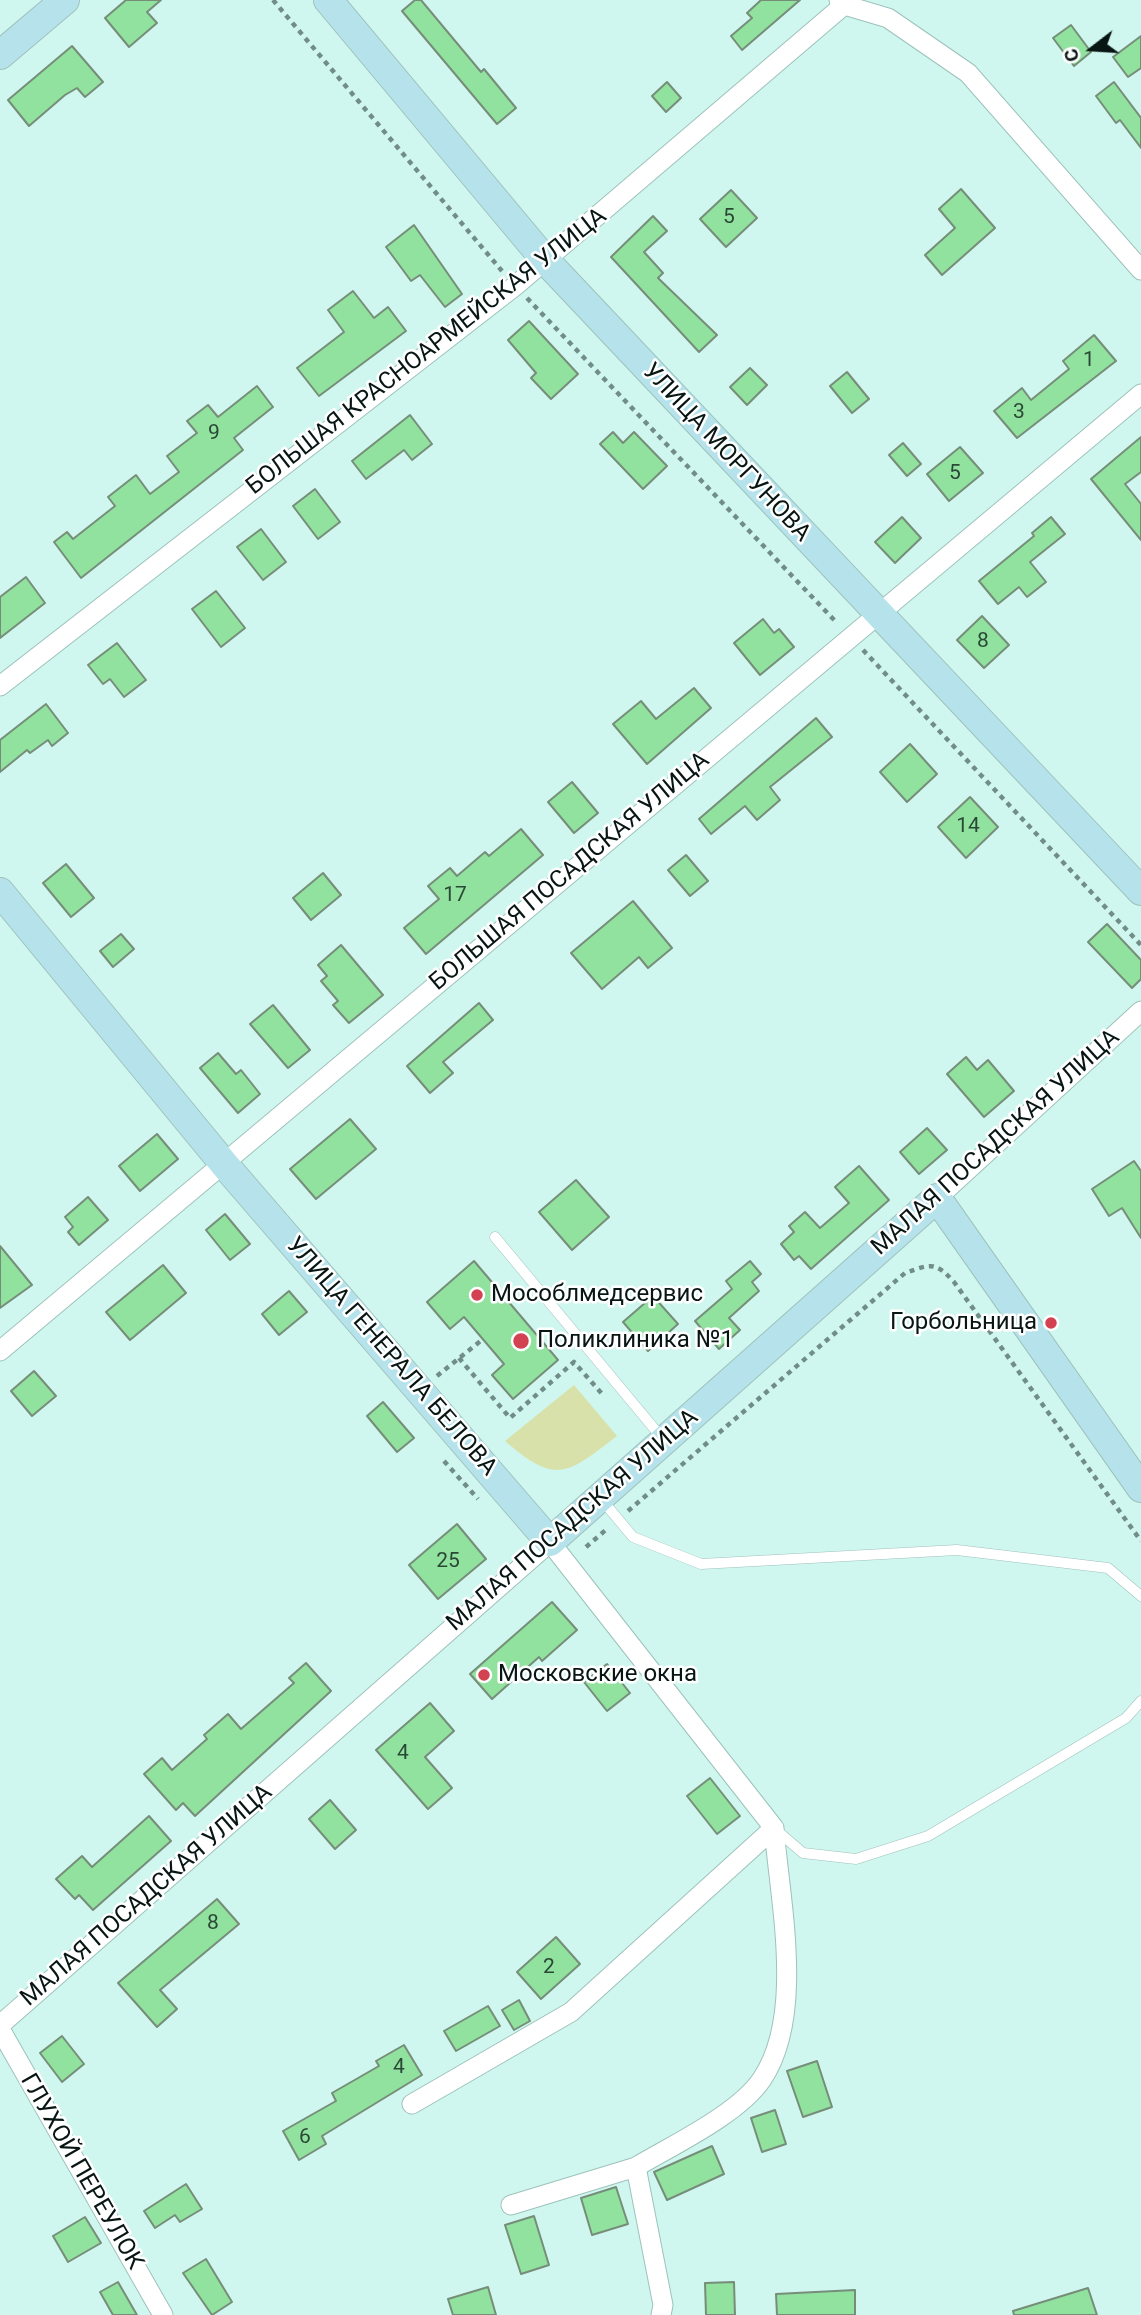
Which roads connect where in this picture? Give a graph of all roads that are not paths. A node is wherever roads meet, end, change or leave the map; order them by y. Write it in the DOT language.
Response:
graph roads {
  1 [pos="65,0"];
  2 [pos="328,0"];
  3 [pos="841,3"];
  4 [pos="0,55"];
  5 [pos="547,261"];
  6 [pos="1141,270"];
  7 [pos="1141,394"];
  8 [pos="876,613"];
  9 [pos="0,686"];
  10 [pos="1141,891"];
  11 [pos="0,892"];
  12 [pos="1141,1012"];
  13 [pos="224,1164"];
  14 [pos="937,1198"];
  15 [pos="495,1237"];
  16 [pos="0,1351"];
  17 [pos="658,1447"];
  18 [pos="1141,1488"];
  19 [pos="600,1497"];
  20 [pos="550,1542"];
  21 [pos="1141,1596"];
  22 [pos="1141,1701"];
  23 [pos="774,1828"];
  24 [pos="0,2027"];
  25 [pos="412,2104"];
  26 [pos="635,2167"];
  27 [pos="511,2205"];
  28 [pos="163,2315"];
  29 [pos="662,2315"];
  1 -- 4 [label="main road"];
  2 -- 5 [label="main road, УЛИЦА МОРГУНОВА"];
  3 -- 5 [label="street, БОЛЬШАЯ КРАСНОАРМЕЙСКАЯ УЛИЦА"];
  3 -- 6 [label="street"];
  5 -- 8 [label="main road, УЛИЦА МОРГУНОВА"];
  5 -- 9 [label="street, БОЛЬШАЯ КРАСНОАРМЕЙСКАЯ УЛИЦА"];
  7 -- 8 [label="street, БОЛЬШАЯ ПОСАДСКАЯ УЛИЦА"];
  8 -- 10 [label="main road, УЛИЦА МОРГУНОВА"];
  8 -- 13 [label="street, БОЛЬШАЯ ПОСАДСКАЯ УЛИЦА"];
  11 -- 13 [label="main road, УЛИЦА ГЕНЕРАЛА БЕЛОВА"];
  12 -- 14 [label="street, МАЛАЯ ПОСАДСКАЯ УЛИЦА"];
  13 -- 16 [label="street, БОЛЬШАЯ ПОСАДСКАЯ УЛИЦА"];
  13 -- 20 [label="main road, УЛИЦА ГЕНЕРАЛА БЕЛОВА"];
  14 -- 17 [label="main road, МАЛАЯ ПОСАДСКАЯ УЛИЦА"];
  14 -- 18 [label="main road"];
  15 -- 17 [label="lane"];
  17 -- 19 [label="main road, МАЛАЯ ПОСАДСКАЯ УЛИЦА"];
  19 -- 20 [label="main road, МАЛАЯ ПОСАДСКАЯ УЛИЦА"];
  19 -- 21 [label="lane"];
  20 -- 23 [label="street, УЛИЦА ГЕНЕРАЛА БЕЛОВА"];
  20 -- 24 [label="street, МАЛАЯ ПОСАДСКАЯ УЛИЦА"];
  22 -- 23 [label="lane"];
  23 -- 25 [label="street"];
  23 -- 26 [label="street"];
  24 -- 28 [label="street, ГЛУХОЙ ПЕРЕУЛОК"];
  26 -- 27 [label="street"];
  26 -- 29 [label="street"];
}
